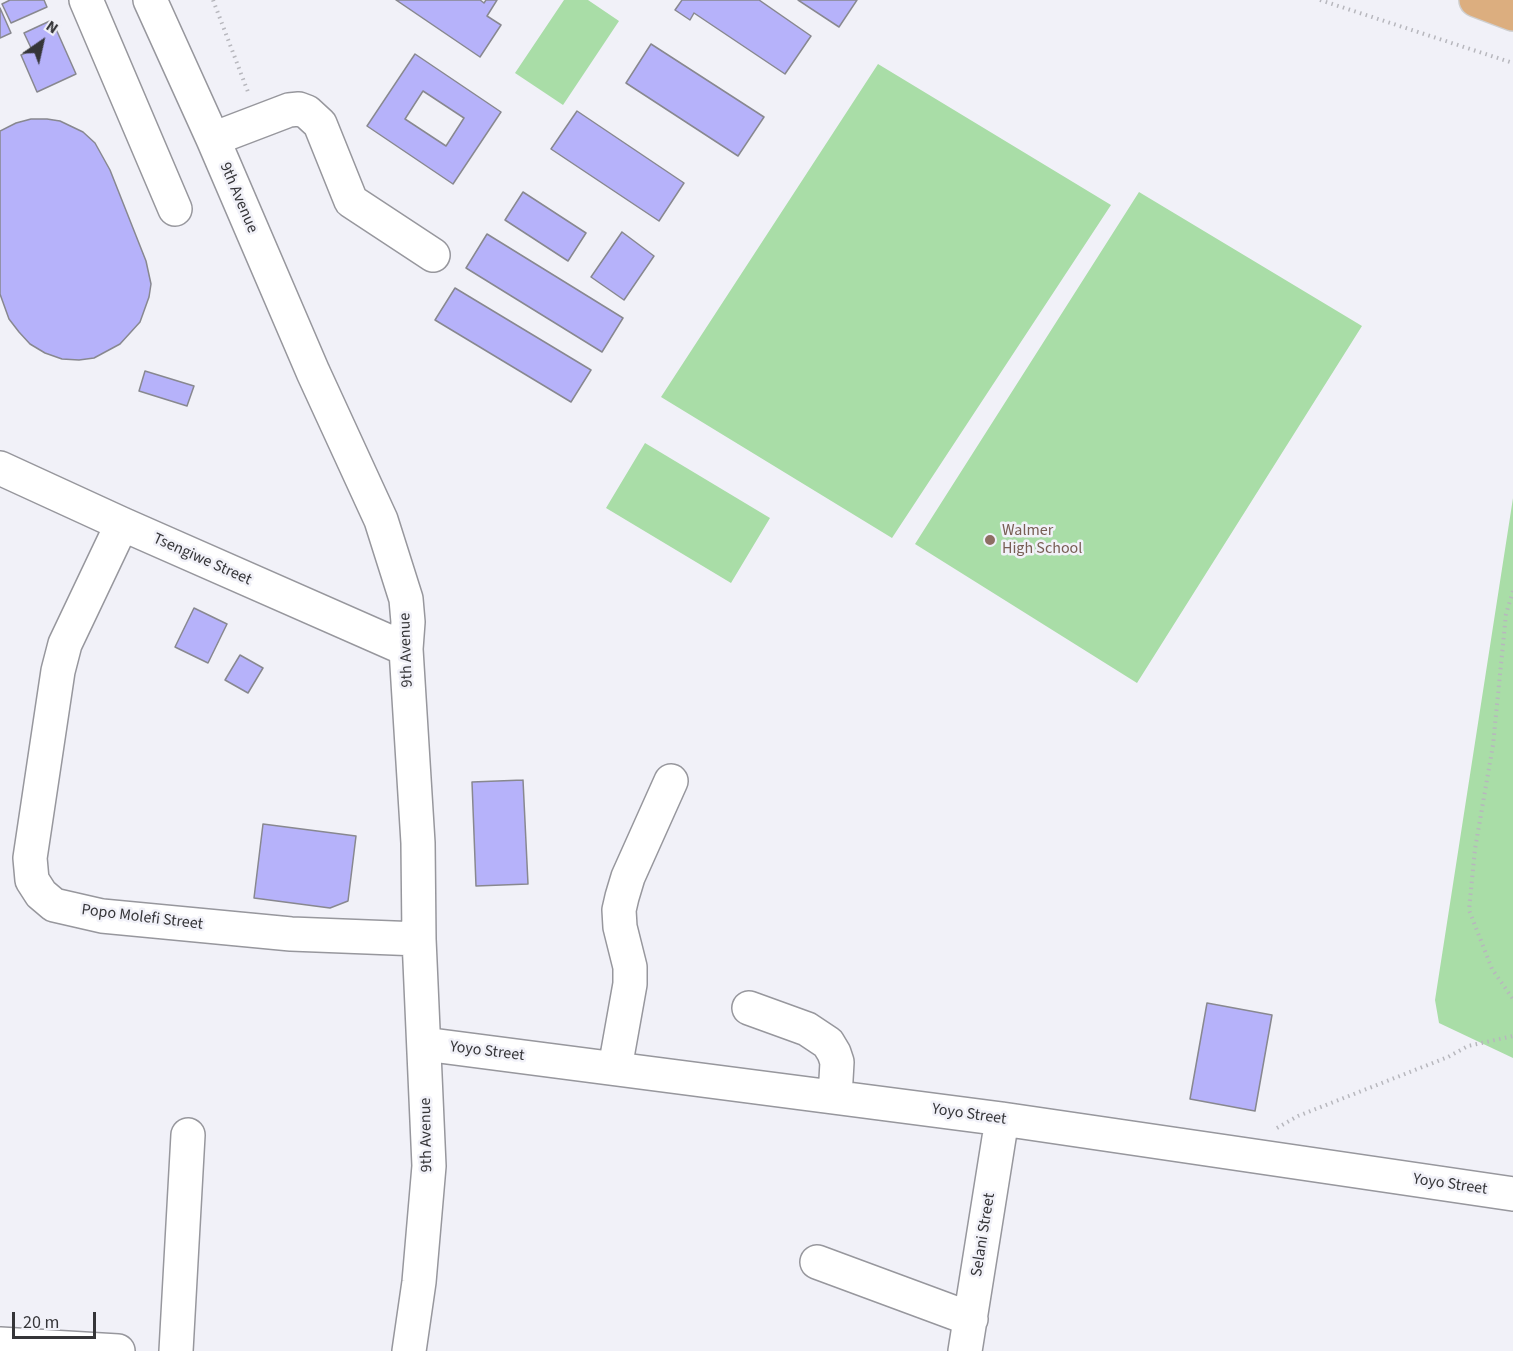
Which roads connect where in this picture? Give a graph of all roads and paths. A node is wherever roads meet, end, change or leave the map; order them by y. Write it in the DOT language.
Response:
graph roads {
  1 [pos="86,0"];
  2 [pos="150,0"];
  3 [pos="213,0"];
  4 [pos="1320,0"];
  5 [pos="1476,0"];
  6 [pos="1513,14"];
  7 [pos="1513,63"];
  8 [pos="259,121"];
  9 [pos="213,139"];
  10 [pos="175,209"];
  11 [pos="432,255"];
  12 [pos="0,468"];
  13 [pos="122,525"];
  14 [pos="1513,591"];
  15 [pos="406,649"];
  16 [pos="671,781"];
  17 [pos="418,939"];
  18 [pos="1513,999"];
  19 [pos="749,1008"];
  20 [pos="1513,1036"];
  21 [pos="424,1044"];
  22 [pos="615,1068"];
  23 [pos="835,1097"];
  24 [pos="1002,1119"];
  25 [pos="188,1135"];
  26 [pos="1232,1154"];
  27 [pos="1513,1194"];
  28 [pos="817,1262"];
  29 [pos="970,1319"];
  30 [pos="0,1344"];
  31 [pos="118,1351"];
  32 [pos="176,1351"];
  33 [pos="409,1351"];
  34 [pos="965,1351"];
  1 -- 10 [label="street"];
  2 -- 9 [label="street, 9th Avenue"];
  3 -- 8 [label="path"];
  4 -- 7 [label="path"];
  5 -- 6 [label="main road"];
  8 -- 9 [label="street"];
  8 -- 11 [label="street"];
  9 -- 15 [label="street, 9th Avenue"];
  12 -- 13 [label="street, Tsengiwe Street"];
  13 -- 15 [label="street, Tsengiwe Street"];
  13 -- 17 [label="street, Popo Molefi Street"];
  14 -- 18 [label="path"];
  15 -- 17 [label="street, 9th Avenue"];
  16 -- 22 [label="street"];
  17 -- 21 [label="street, 9th Avenue"];
  19 -- 23 [label="street"];
  20 -- 26 [label="path"];
  21 -- 22 [label="street, Yoyo Street"];
  21 -- 33 [label="street, 9th Avenue"];
  22 -- 23 [label="street, Yoyo Street"];
  23 -- 24 [label="street, Yoyo Street"];
  24 -- 26 [label="street, Yoyo Street"];
  24 -- 29 [label="street, Selani Street"];
  25 -- 32 [label="street"];
  26 -- 27 [label="street, Yoyo Street"];
  28 -- 29 [label="street"];
  29 -- 34 [label="street, Selani Street"];
  30 -- 31 [label="street"];
}
